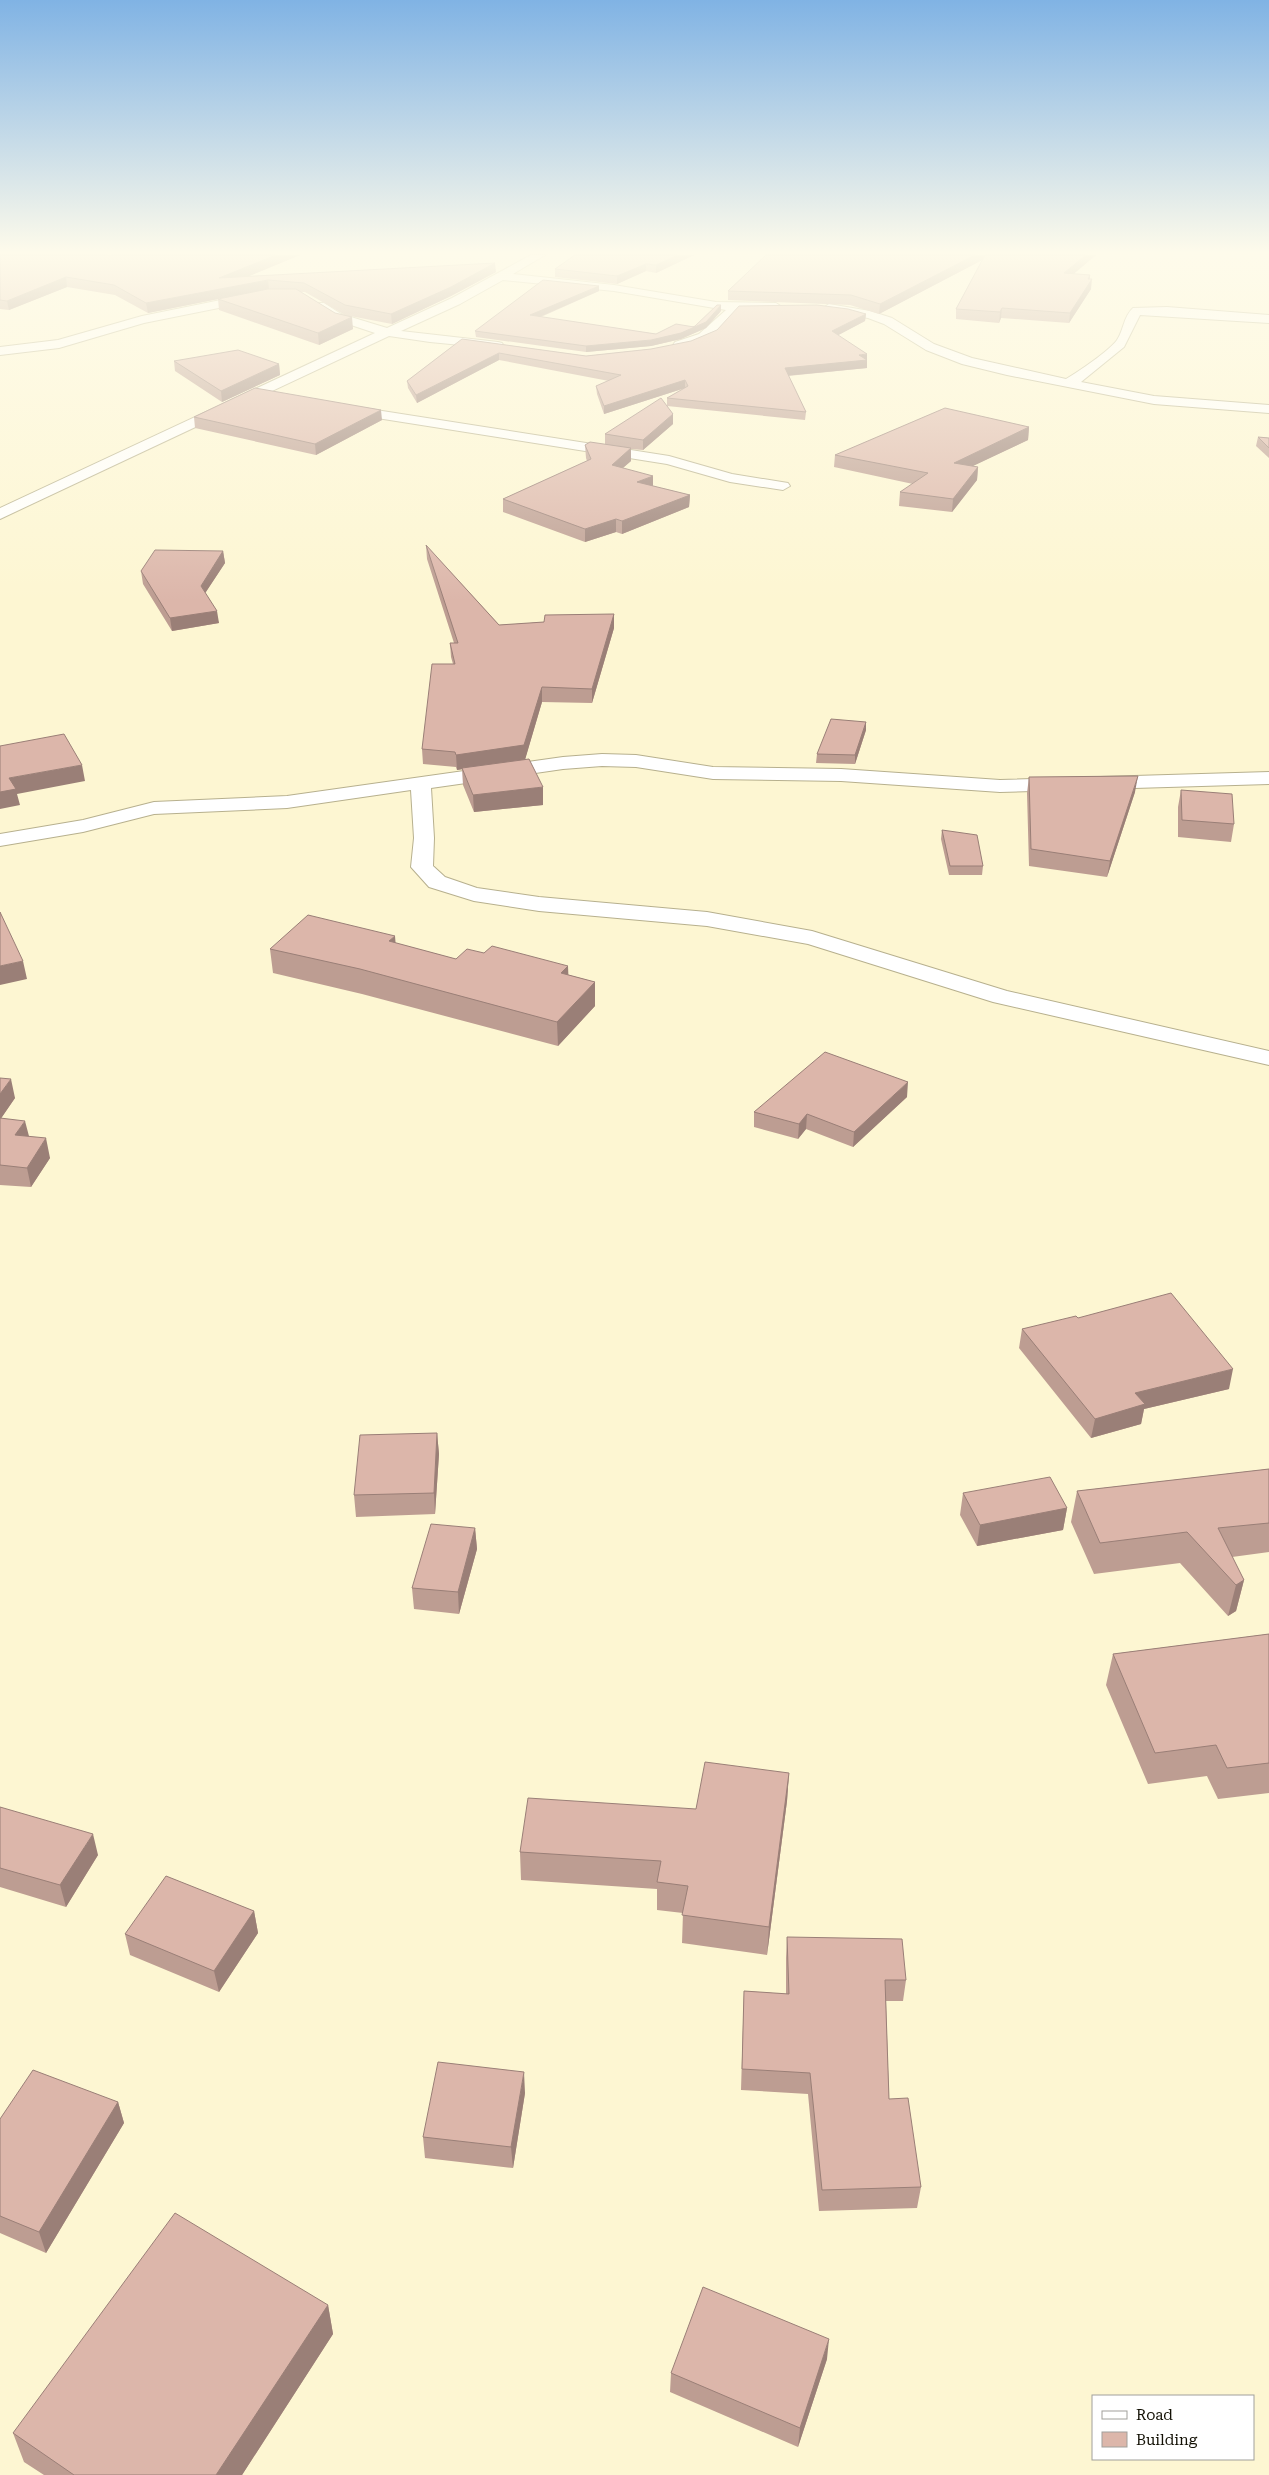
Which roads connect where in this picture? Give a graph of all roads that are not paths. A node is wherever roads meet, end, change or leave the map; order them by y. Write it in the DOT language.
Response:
graph roads {
  1 [pos="306,370"];
  2 [pos="1008,370"];
  3 [pos="1088,370"];
  4 [pos="1066,384"];
  5 [pos="254,394"];
  6 [pos="273,397"];
  7 [pos="332,407"];
  8 [pos="1269,409"];
  9 [pos="784,486"];
  10 [pos="0,514"];
  11 [pos="1269,778"];
  12 [pos="421,784"];
  13 [pos="0,840"];
  14 [pos="1269,1058"];
  1 -- 5 [label="street"];
  2 -- 4 [label="street"];
  3 -- 4 [label="street"];
  4 -- 8 [label="street"];
  5 -- 6 [label="street"];
  5 -- 10 [label="street"];
  7 -- 9 [label="street"];
  11 -- 12 [label="street"];
  12 -- 13 [label="street"];
  12 -- 14 [label="street"];
}
